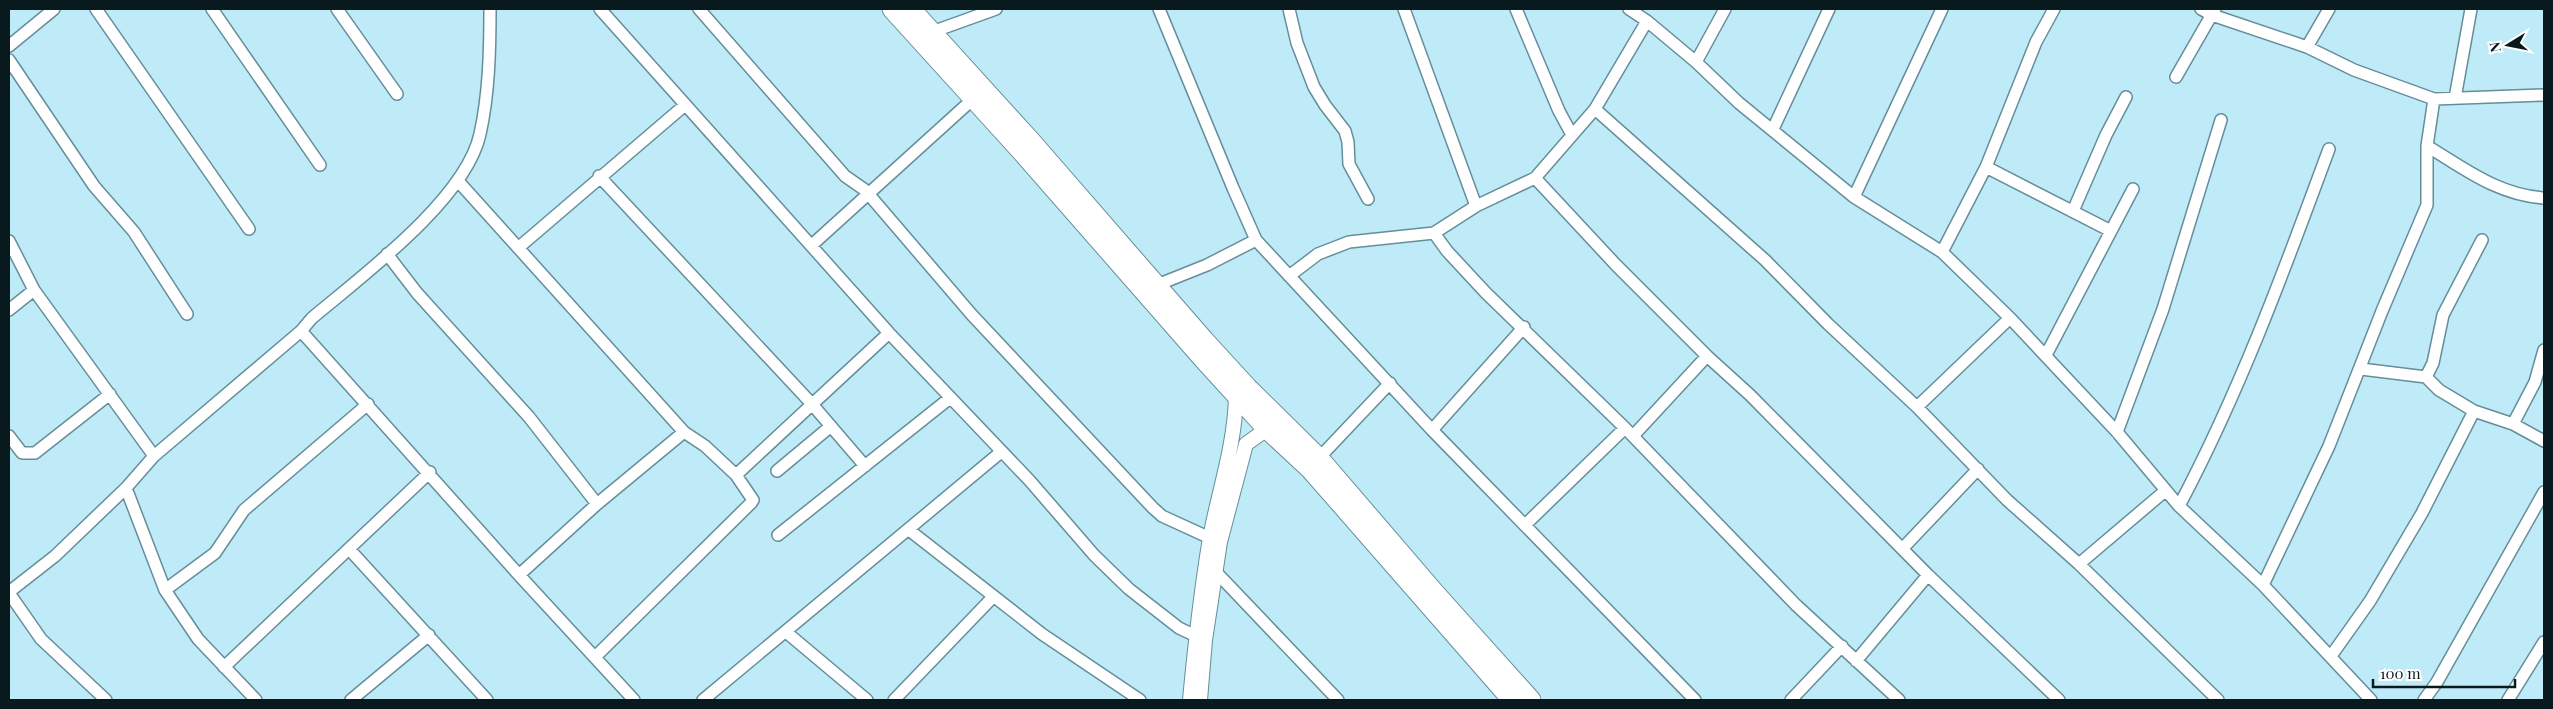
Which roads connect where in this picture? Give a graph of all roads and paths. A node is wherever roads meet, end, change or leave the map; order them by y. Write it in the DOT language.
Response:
graph roads {
  1 [pos="54,9"];
  2 [pos="96,9"];
  3 [pos="212,9"];
  4 [pos="337,9"];
  5 [pos="490,9"];
  6 [pos="600,9"];
  7 [pos="699,9"];
  8 [pos="892,9"];
  9 [pos="911,9"];
  10 [pos="996,9"];
  11 [pos="1159,9"];
  12 [pos="1289,9"];
  13 [pos="1404,9"];
  14 [pos="1516,9"];
  15 [pos="1629,9"];
  16 [pos="1725,9"];
  17 [pos="1829,9"];
  18 [pos="1942,9"];
  19 [pos="2054,9"];
  20 [pos="2201,9"];
  21 [pos="2329,9"];
  22 [pos="2471,9"];
  23 [pos="2213,12"];
  24 [pos="1647,21"];
  25 [pos="932,32"];
  26 [pos="9,46"];
  27 [pos="2307,47"];
  28 [pos="9,60"];
  29 [pos="1696,62"];
  30 [pos="2176,77"];
  31 [pos="397,94"];
  32 [pos="2544,95"];
  33 [pos="2126,97"];
  34 [pos="2455,98"];
  35 [pos="973,99"];
  36 [pos="2434,99"];
  37 [pos="684,104"];
  38 [pos="1595,109"];
  39 [pos="2221,120"];
  40 [pos="1773,129"];
  41 [pos="1572,135"];
  42 [pos="2427,146"];
  43 [pos="2329,149"];
  44 [pos="320,165"];
  45 [pos="1986,167"];
  46 [pos="599,176"];
  47 [pos="1535,178"];
  48 [pos="458,181"];
  49 [pos="2133,189"];
  50 [pos="868,193"];
  51 [pos="1854,197"];
  52 [pos="2544,198"];
  53 [pos="1368,199"];
  54 [pos="1476,206"];
  55 [pos="2074,211"];
  56 [pos="249,229"];
  57 [pos="2110,230"];
  58 [pos="1434,233"];
  59 [pos="1256,240"];
  60 [pos="2482,240"];
  61 [pos="9,241"];
  62 [pos="813,244"];
  63 [pos="518,248"];
  64 [pos="1942,252"];
  65 [pos="387,254"];
  66 [pos="1289,276"];
  67 [pos="1157,285"];
  68 [pos="34,290"];
  69 [pos="9,310"];
  70 [pos="187,314"];
  71 [pos="2010,318"];
  72 [pos="1524,328"];
  73 [pos="302,331"];
  74 [pos="889,333"];
  75 [pos="2544,350"];
  76 [pos="2046,355"];
  77 [pos="1707,356"];
  78 [pos="2361,368"];
  79 [pos="2426,377"];
  80 [pos="1390,383"];
  81 [pos="110,394"];
  82 [pos="1236,396"];
  83 [pos="950,398"];
  84 [pos="811,403"];
  85 [pos="368,404"];
  86 [pos="1917,407"];
  87 [pos="2474,410"];
  88 [pos="2513,424"];
  89 [pos="830,426"];
  90 [pos="1267,428"];
  91 [pos="1432,430"];
  92 [pos="684,432"];
  93 [pos="1629,432"];
  94 [pos="2117,432"];
  95 [pos="9,436"];
  96 [pos="2544,441"];
  97 [pos="1001,452"];
  98 [pos="154,456"];
  99 [pos="1319,458"];
  100 [pos="865,466"];
  101 [pos="1978,469"];
  102 [pos="777,471"];
  103 [pos="430,472"];
  104 [pos="736,475"];
  105 [pos="126,488"];
  106 [pos="2165,491"];
  107 [pos="2544,492"];
  108 [pos="597,504"];
  109 [pos="2179,506"];
  110 [pos="1526,524"];
  111 [pos="909,530"];
  112 [pos="778,535"];
  113 [pos="1210,538"];
  114 [pos="1380,538"];
  115 [pos="348,548"];
  116 [pos="1903,548"];
  117 [pos="2079,564"];
  118 [pos="1216,572"];
  119 [pos="519,575"];
  120 [pos="1928,575"];
  121 [pos="2263,585"];
  122 [pos="165,590"];
  123 [pos="9,592"];
  124 [pos="992,597"];
  125 [pos="786,632"];
  126 [pos="429,636"];
  127 [pos="1196,636"];
  128 [pos="2544,642"];
  129 [pos="1842,646"];
  130 [pos="2331,656"];
  131 [pos="595,657"];
  132 [pos="1856,660"];
  133 [pos="224,667"];
  134 [pos="106,700"];
  135 [pos="256,700"];
  136 [pos="350,700"];
  137 [pos="488,700"];
  138 [pos="634,700"];
  139 [pos="704,700"];
  140 [pos="867,700"];
  141 [pos="894,700"];
  142 [pos="1140,700"];
  143 [pos="1190,700"];
  144 [pos="1200,700"];
  145 [pos="1338,700"];
  146 [pos="1512,700"];
  147 [pos="1531,700"];
  148 [pos="1695,700"];
  149 [pos="1791,700"];
  150 [pos="1898,700"];
  151 [pos="2059,700"];
  152 [pos="2218,700"];
  153 [pos="2371,700"];
  154 [pos="2424,700"];
  155 [pos="2508,700"];
  1 -- 26 [label="street"];
  2 -- 56 [label="street"];
  3 -- 44 [label="street"];
  4 -- 31 [label="street"];
  5 -- 48 [label="street"];
  6 -- 37 [label="street"];
  7 -- 50 [label="street"];
  8 -- 35 [label="highway"];
  9 -- 25 [label="highway"];
  10 -- 25 [label="street"];
  11 -- 59 [label="street"];
  12 -- 53 [label="street"];
  13 -- 54 [label="street"];
  14 -- 41 [label="street"];
  15 -- 24 [label="street"];
  16 -- 29 [label="street"];
  17 -- 40 [label="street"];
  18 -- 51 [label="street"];
  19 -- 45 [label="street"];
  20 -- 23 [label="street"];
  21 -- 27 [label="street"];
  22 -- 34 [label="street"];
  23 -- 27 [label="street"];
  23 -- 30 [label="street"];
  24 -- 29 [label="street"];
  24 -- 38 [label="street"];
  25 -- 67 [label="highway"];
  27 -- 36 [label="street"];
  28 -- 70 [label="street"];
  29 -- 40 [label="street"];
  32 -- 34 [label="street"];
  33 -- 55 [label="street"];
  34 -- 36 [label="street"];
  35 -- 50 [label="street"];
  35 -- 82 [label="highway"];
  36 -- 42 [label="street"];
  37 -- 46 [label="street"];
  37 -- 62 [label="street"];
  38 -- 41 [label="street"];
  38 -- 86 [label="street"];
  39 -- 94 [label="street"];
  40 -- 51 [label="street"];
  41 -- 47 [label="street"];
  42 -- 52 [label="street"];
  42 -- 78 [label="street"];
  43 -- 109 [label="street"];
  45 -- 55 [label="street"];
  45 -- 64 [label="street"];
  46 -- 63 [label="street"];
  46 -- 84 [label="street"];
  47 -- 54 [label="street"];
  47 -- 77 [label="street"];
  48 -- 63 [label="street"];
  48 -- 65 [label="street"];
  49 -- 57 [label="street"];
  50 -- 62 [label="street"];
  50 -- 113 [label="street"];
  51 -- 64 [label="street"];
  54 -- 58 [label="street"];
  55 -- 57 [label="street"];
  57 -- 76 [label="street"];
  58 -- 66 [label="street"];
  58 -- 72 [label="street"];
  59 -- 66 [label="street"];
  59 -- 67 [label="street"];
  60 -- 79 [label="street"];
  61 -- 68 [label="street"];
  62 -- 74 [label="street"];
  63 -- 92 [label="street"];
  64 -- 71 [label="street"];
  65 -- 73 [label="street"];
  65 -- 108 [label="street"];
  66 -- 80 [label="street"];
  67 -- 99 [label="highway"];
  68 -- 69 [label="street"];
  68 -- 81 [label="street"];
  71 -- 76 [label="street"];
  71 -- 86 [label="street"];
  72 -- 91 [label="street"];
  72 -- 93 [label="street"];
  73 -- 85 [label="street"];
  73 -- 98 [label="street"];
  74 -- 83 [label="street"];
  74 -- 84 [label="street"];
  75 -- 88 [label="street"];
  76 -- 94 [label="street"];
  77 -- 93 [label="street"];
  77 -- 116 [label="street"];
  78 -- 79 [label="street"];
  78 -- 121 [label="street"];
  79 -- 87 [label="street"];
  80 -- 91 [label="street"];
  80 -- 99 [label="street"];
  81 -- 95 [label="street"];
  81 -- 98 [label="street"];
  82 -- 90 [label="highway"];
  82 -- 113 [label="street"];
  83 -- 97 [label="street"];
  83 -- 100 [label="street"];
  84 -- 89 [label="street"];
  84 -- 104 [label="street"];
  85 -- 103 [label="street"];
  85 -- 122 [label="street"];
  86 -- 101 [label="street"];
  87 -- 88 [label="street"];
  87 -- 130 [label="street"];
  88 -- 96 [label="street"];
  89 -- 100 [label="street"];
  89 -- 102 [label="street"];
  90 -- 114 [label="highway"];
  90 -- 118 [label="street"];
  91 -- 110 [label="street"];
  92 -- 104 [label="street"];
  92 -- 108 [label="street"];
  93 -- 110 [label="street"];
  93 -- 129 [label="street"];
  94 -- 106 [label="street"];
  97 -- 111 [label="street"];
  97 -- 127 [label="street"];
  98 -- 105 [label="street"];
  99 -- 114 [label="highway"];
  100 -- 112 [label="street"];
  101 -- 116 [label="street"];
  101 -- 117 [label="street"];
  103 -- 115 [label="street"];
  103 -- 119 [label="street"];
  104 -- 131 [label="street"];
  105 -- 122 [label="street"];
  105 -- 123 [label="street"];
  106 -- 109 [label="street"];
  106 -- 117 [label="street"];
  107 -- 154 [label="street"];
  108 -- 119 [label="street"];
  109 -- 121 [label="street"];
  110 -- 148 [label="street"];
  111 -- 124 [label="street"];
  111 -- 125 [label="street"];
  113 -- 127 [label="street"];
  114 -- 146 [label="highway"];
  114 -- 147 [label="highway"];
  115 -- 126 [label="street"];
  115 -- 133 [label="street"];
  116 -- 120 [label="street"];
  117 -- 152 [label="street"];
  118 -- 144 [label="street"];
  118 -- 145 [label="street"];
  119 -- 131 [label="street"];
  120 -- 132 [label="street"];
  120 -- 151 [label="street"];
  121 -- 130 [label="street"];
  122 -- 133 [label="street"];
  123 -- 134 [label="street"];
  124 -- 141 [label="street"];
  124 -- 142 [label="street"];
  125 -- 139 [label="street"];
  125 -- 140 [label="street"];
  126 -- 136 [label="street"];
  126 -- 137 [label="street"];
  127 -- 143 [label="street"];
  128 -- 155 [label="street"];
  129 -- 132 [label="street"];
  129 -- 149 [label="street"];
  130 -- 153 [label="street"];
  131 -- 138 [label="street"];
  132 -- 150 [label="street"];
  133 -- 135 [label="street"];
}
